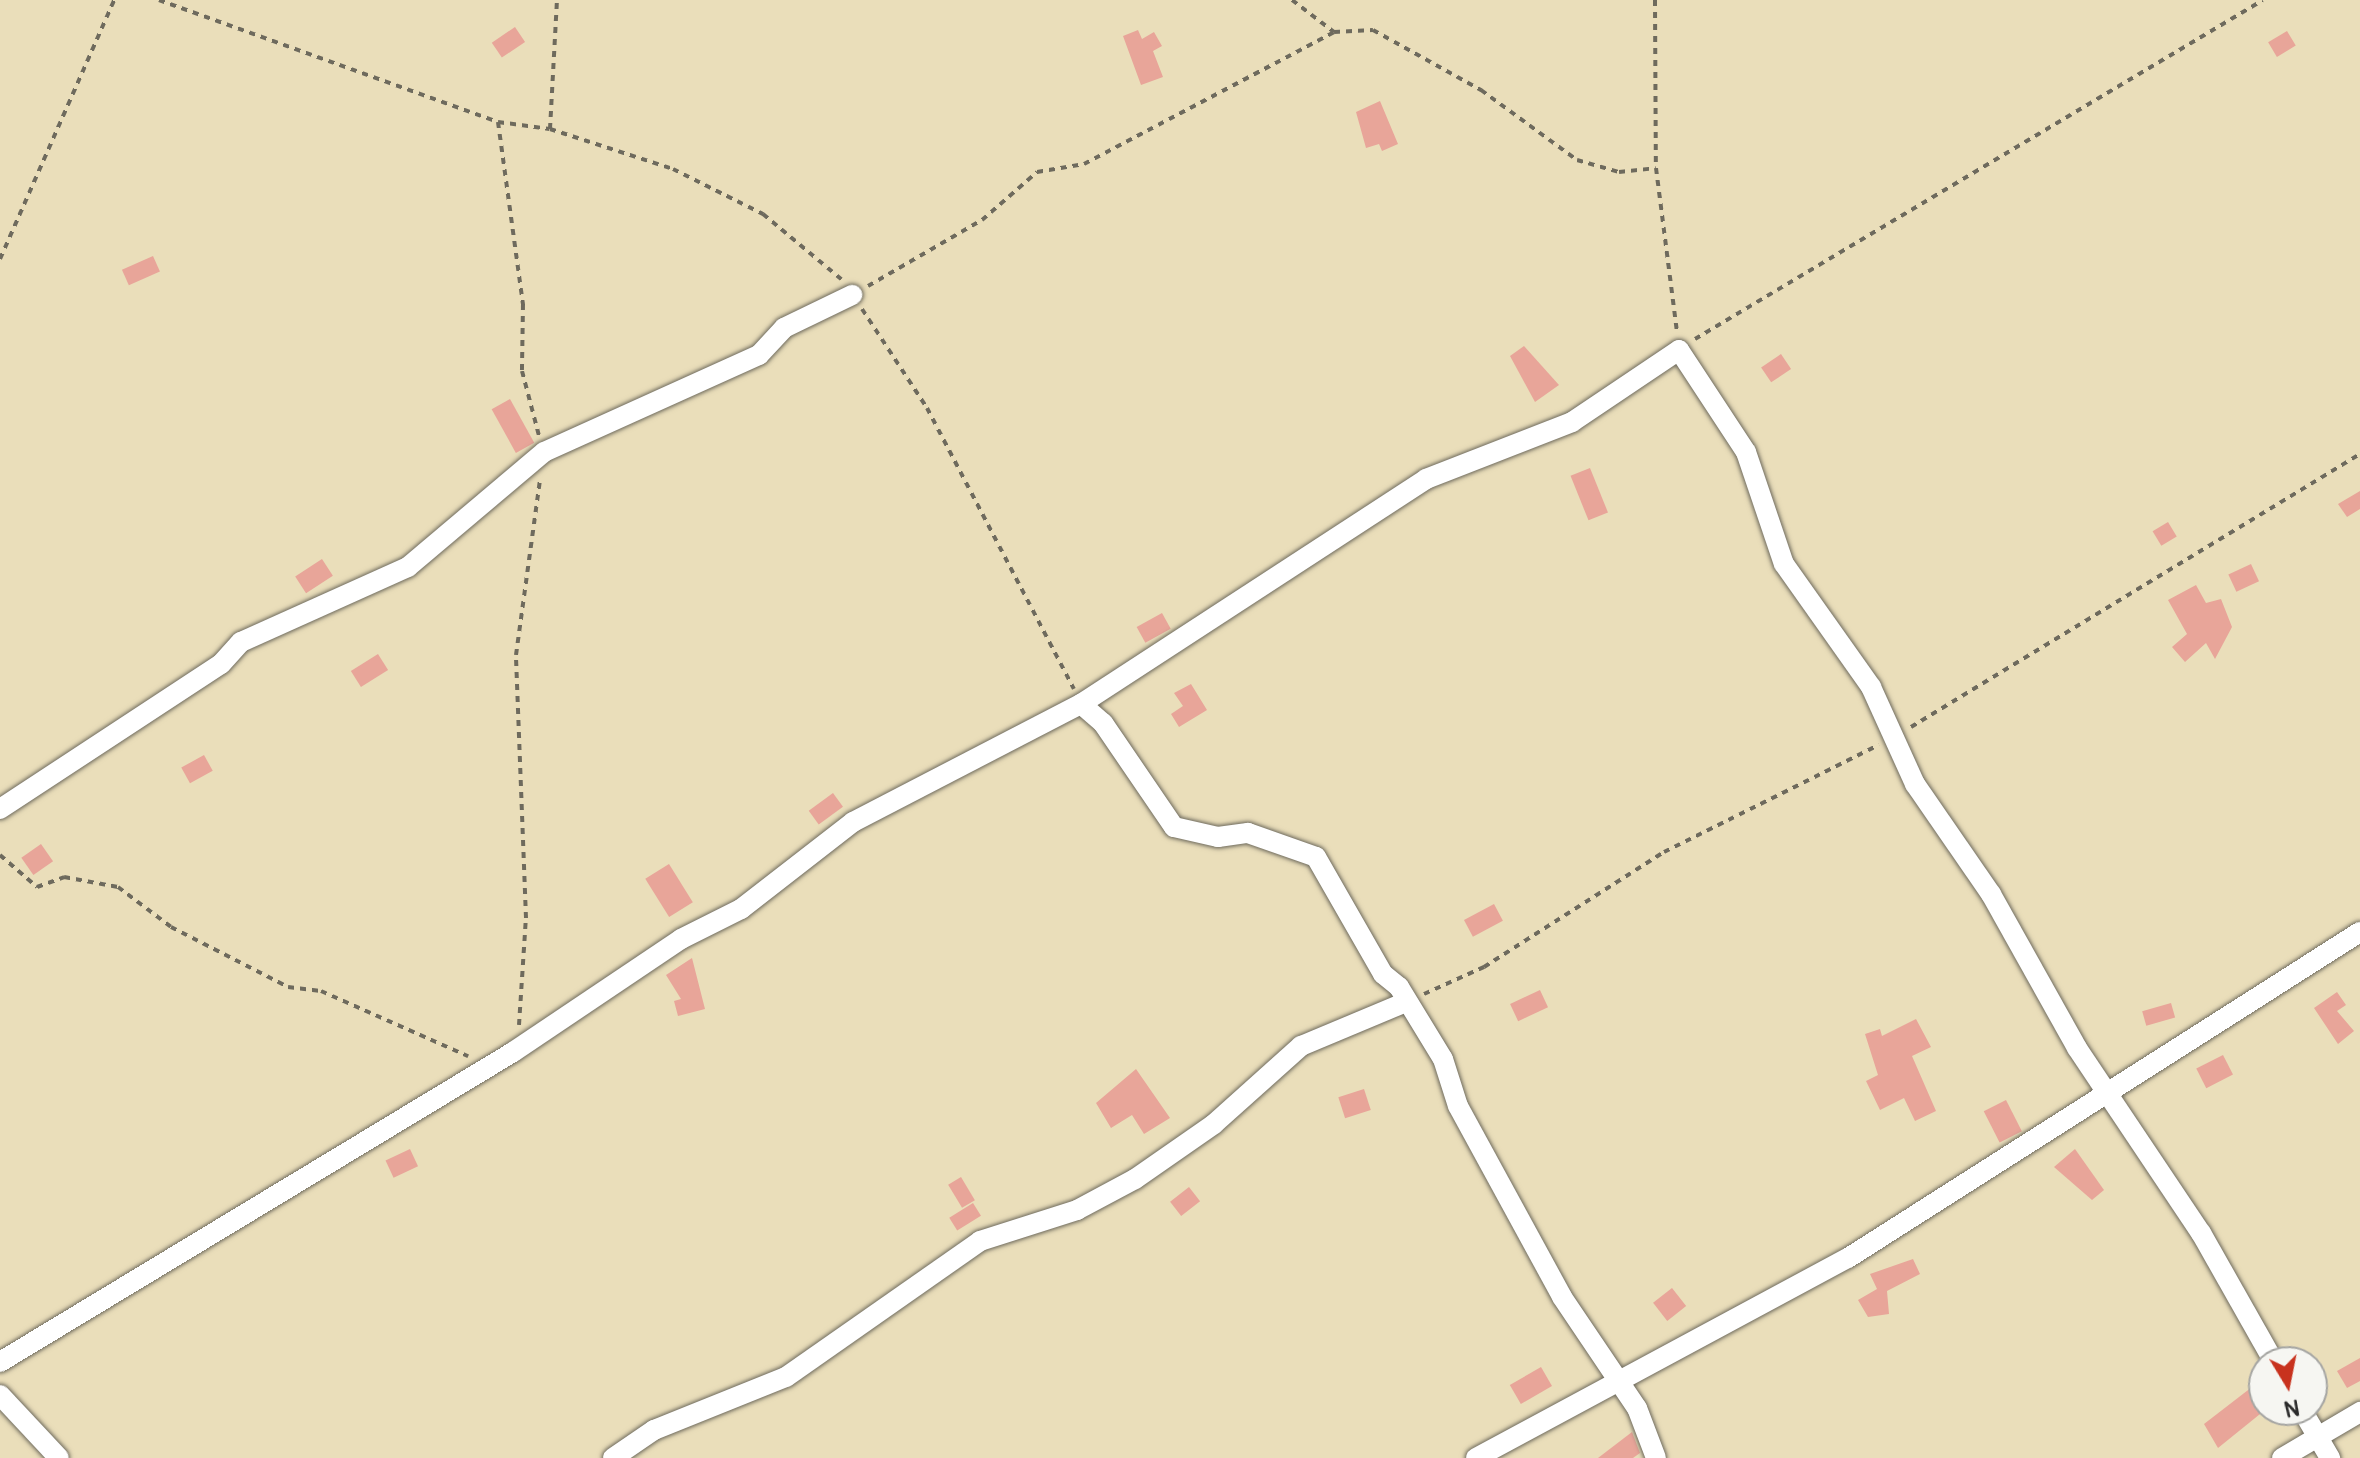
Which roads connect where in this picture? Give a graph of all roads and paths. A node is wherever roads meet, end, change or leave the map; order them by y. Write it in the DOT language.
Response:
graph roads {
  1 [pos="114,0"];
  2 [pos="159,0"];
  3 [pos="557,0"];
  4 [pos="1292,0"];
  5 [pos="1655,0"];
  6 [pos="2263,0"];
  7 [pos="1334,32"];
  8 [pos="498,122"];
  9 [pos="550,129"];
  10 [pos="1656,168"];
  11 [pos="0,259"];
  12 [pos="852,295"];
  13 [pos="1679,350"];
  14 [pos="544,452"];
  15 [pos="2360,454"];
  16 [pos="1081,704"];
  17 [pos="1895,738"];
  18 [pos="0,809"];
  19 [pos="0,855"];
  20 [pos="2360,932"];
  21 [pos="1406,1002"];
  22 [pos="513,1052"];
  23 [pos="487,1067"];
  24 [pos="2109,1094"];
  25 [pos="2264,1346"];
  26 [pos="0,1362"];
  27 [pos="1614,1381"];
  28 [pos="0,1395"];
  29 [pos="2360,1412"];
  30 [pos="2311,1426"];
  31 [pos="2317,1437"];
  32 [pos="59,1458"];
  33 [pos="613,1458"];
  34 [pos="1476,1458"];
  35 [pos="1656,1458"];
  36 [pos="2282,1458"];
  37 [pos="2330,1458"];
  1 -- 11 [label="path"];
  2 -- 8 [label="path"];
  3 -- 9 [label="path"];
  4 -- 7 [label="path"];
  5 -- 10 [label="path"];
  6 -- 13 [label="path"];
  7 -- 10 [label="path"];
  7 -- 12 [label="path"];
  8 -- 9 [label="path"];
  8 -- 14 [label="path"];
  9 -- 12 [label="path"];
  10 -- 13 [label="path"];
  12 -- 14 [label="street"];
  12 -- 16 [label="path"];
  13 -- 16 [label="street"];
  13 -- 17 [label="street"];
  14 -- 18 [label="street"];
  14 -- 22 [label="path"];
  15 -- 17 [label="path"];
  16 -- 21 [label="street"];
  16 -- 22 [label="street"];
  17 -- 21 [label="path"];
  17 -- 24 [label="street"];
  19 -- 23 [label="path"];
  20 -- 24 [label="street"];
  21 -- 27 [label="street"];
  21 -- 33 [label="street"];
  22 -- 23 [label="street"];
  23 -- 26 [label="street"];
  24 -- 25 [label="street"];
  24 -- 27 [label="street"];
  27 -- 34 [label="street"];
  27 -- 35 [label="street"];
  28 -- 32 [label="street"];
  29 -- 31 [label="street"];
  30 -- 31 [label="street"];
  31 -- 36 [label="street"];
  31 -- 37 [label="street"];
}
